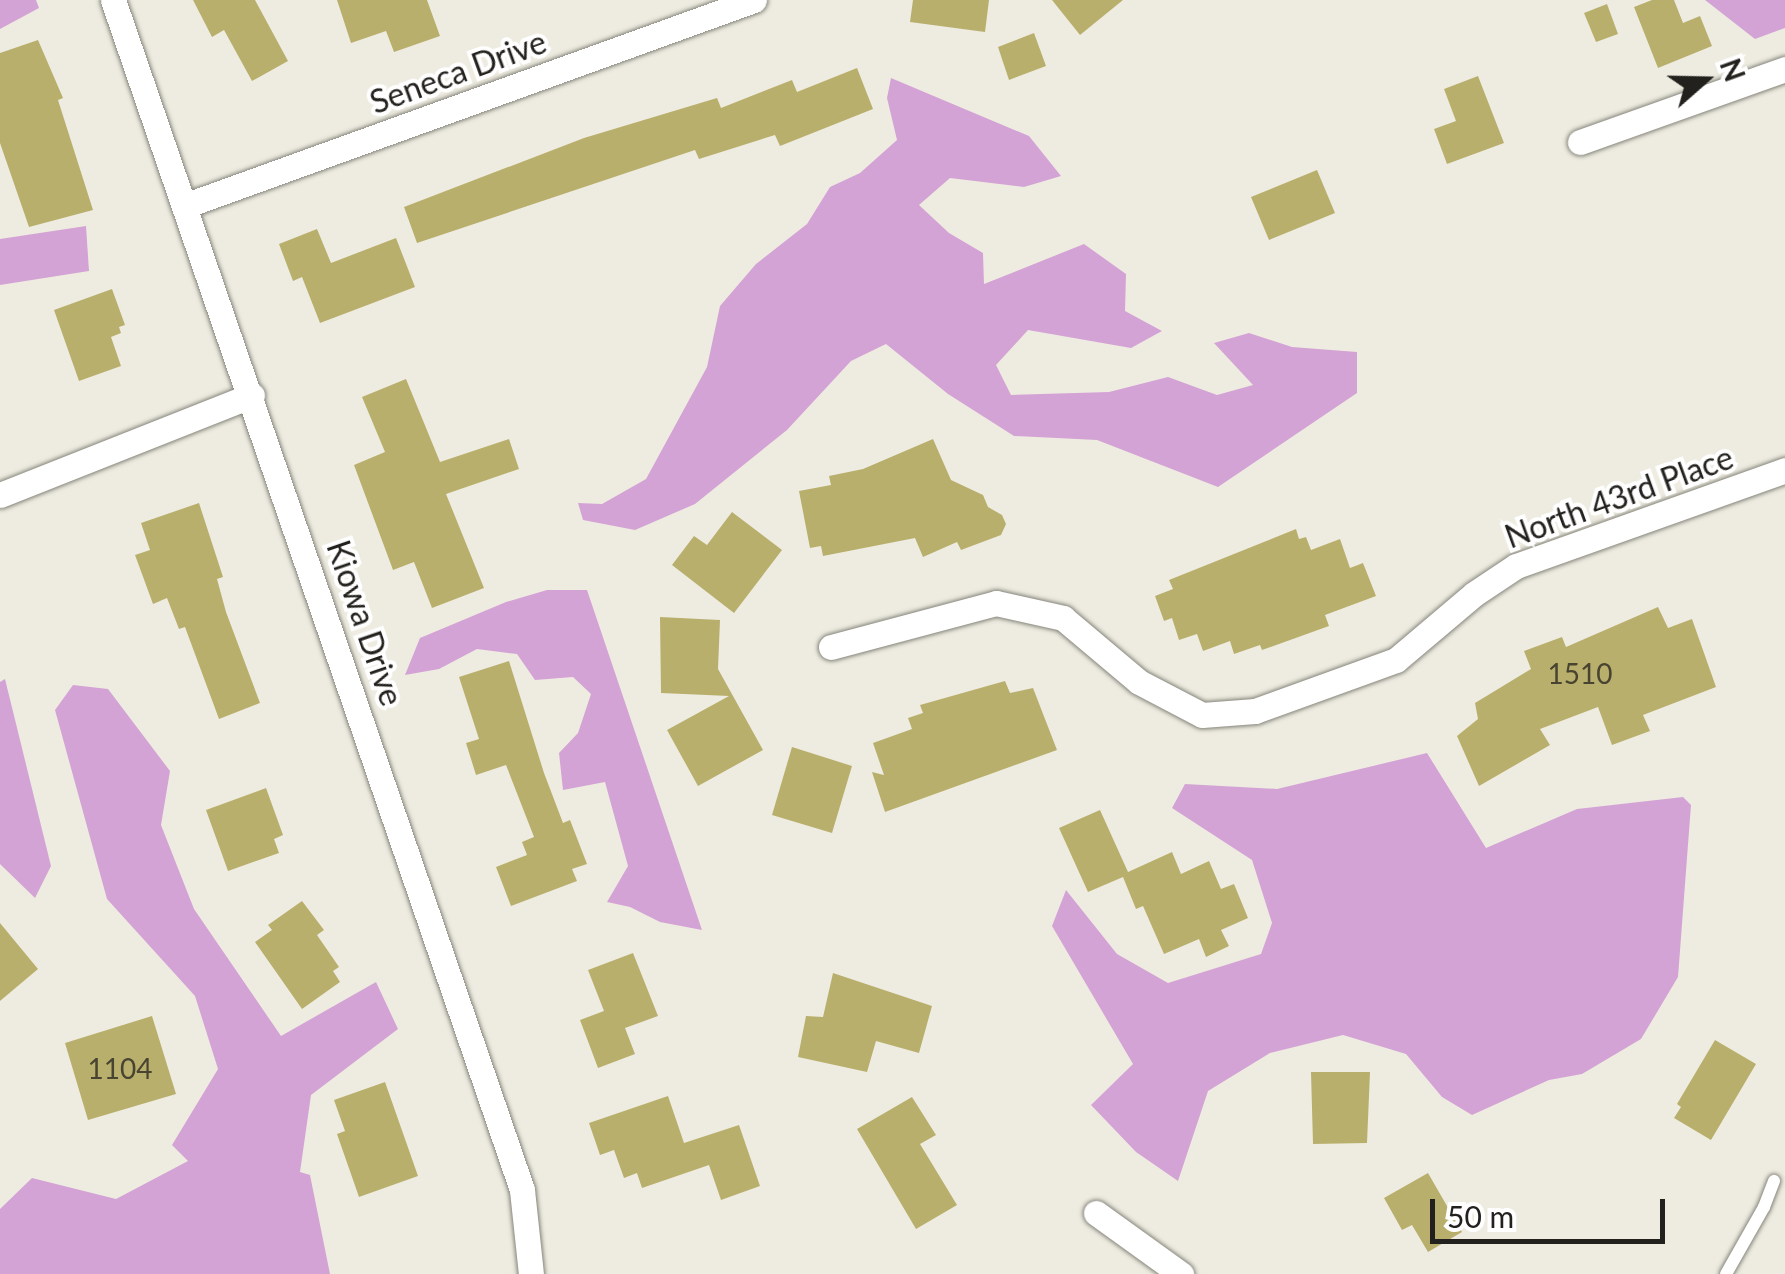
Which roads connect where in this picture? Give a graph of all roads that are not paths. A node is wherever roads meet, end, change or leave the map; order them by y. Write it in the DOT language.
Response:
graph roads {
  1 [pos="113,0"];
  2 [pos="754,0"];
  3 [pos="1785,69"];
  4 [pos="1580,142"];
  5 [pos="184,206"];
  6 [pos="252,395"];
  7 [pos="1785,470"];
  8 [pos="0,495"];
  9 [pos="832,647"];
  10 [pos="1774,1181"];
  11 [pos="1096,1212"];
  12 [pos="531,1274"];
  13 [pos="1181,1274"];
  14 [pos="1726,1274"];
  1 -- 5 [label="street, Kiowa Drive"];
  2 -- 5 [label="street, Seneca Drive"];
  3 -- 4 [label="street"];
  5 -- 6 [label="street, Kiowa Drive"];
  6 -- 8 [label="street"];
  6 -- 12 [label="street, Kiowa Drive"];
  7 -- 9 [label="street, North 43rd Place"];
  10 -- 14 [label="lane"];
  11 -- 13 [label="street"];
}
